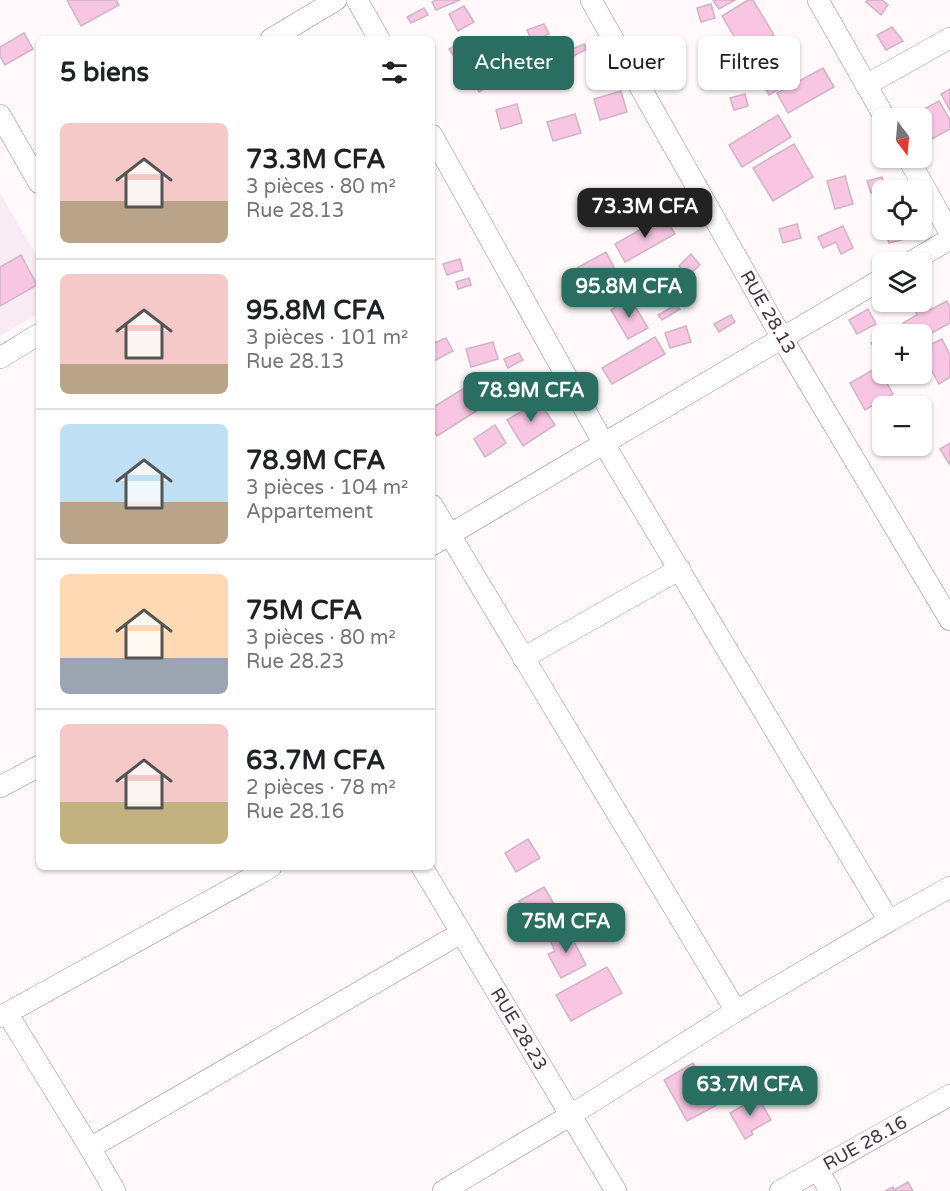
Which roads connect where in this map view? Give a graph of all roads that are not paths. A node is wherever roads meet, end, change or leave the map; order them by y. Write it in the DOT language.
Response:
graph roads {
  1 [pos="336,0"];
  2 [pos="357,0"];
  3 [pos="591,0"];
  4 [pos="818,0"];
  5 [pos="276,36"];
  6 [pos="377,36"];
  7 [pos="950,38"];
  8 [pos="866,85"];
  9 [pos="879,108"];
  10 [pos="0,115"];
  11 [pos="435,140"];
  12 [pos="914,168"];
  13 [pos="36,177"];
  14 [pos="950,233"];
  15 [pos="950,239"];
  16 [pos="928,252"];
  17 [pos="872,285"];
  18 [pos="36,336"];
  19 [pos="782,338"];
  20 [pos="0,358"];
  21 [pos="603,444"];
  22 [pos="435,517"];
  23 [pos="441,540"];
  24 [pos="680,569"];
  25 [pos="950,620"];
  26 [pos="523,658"];
  27 [pos="36,768"];
  28 [pos="0,787"];
  29 [pos="266,870"];
  30 [pos="424,870"];
  31 [pos="950,887"];
  32 [pos="889,921"];
  33 [pos="461,933"];
  34 [pos="736,1011"];
  35 [pos="3,1015"];
  36 [pos="950,1095"];
  37 [pos="571,1115"];
  38 [pos="90,1148"];
  39 [pos="818,1170"];
  40 [pos="115,1191"];
  41 [pos="443,1191"];
  42 [pos="616,1191"];
  43 [pos="780,1191"];
  44 [pos="830,1191"];
  1 -- 5 [label="street"];
  2 -- 6 [label="street"];
  3 -- 19 [label="street, RUE 28.13"];
  4 -- 8 [label="street"];
  7 -- 8 [label="street"];
  8 -- 9 [label="street"];
  10 -- 13 [label="street"];
  11 -- 21 [label="street"];
  12 -- 14 [label="street"];
  15 -- 16 [label="street"];
  17 -- 19 [label="street"];
  18 -- 20 [label="street"];
  19 -- 21 [label="street"];
  19 -- 25 [label="street, RUE 28.13"];
  21 -- 23 [label="street"];
  21 -- 24 [label="street"];
  22 -- 23 [label="street"];
  23 -- 26 [label="street"];
  24 -- 26 [label="street"];
  24 -- 32 [label="street"];
  26 -- 34 [label="street"];
  27 -- 28 [label="street"];
  29 -- 35 [label="street"];
  30 -- 33 [label="street, RUE 28.23"];
  31 -- 32 [label="street"];
  32 -- 34 [label="street"];
  33 -- 37 [label="street, RUE 28.23"];
  33 -- 38 [label="street"];
  34 -- 37 [label="street"];
  35 -- 38 [label="street"];
  36 -- 39 [label="street, RUE 28.16"];
  37 -- 41 [label="street"];
  37 -- 42 [label="street, RUE 28.23"];
  38 -- 40 [label="street"];
  39 -- 43 [label="street, RUE 28.16"];
  39 -- 44 [label="street"];
}
